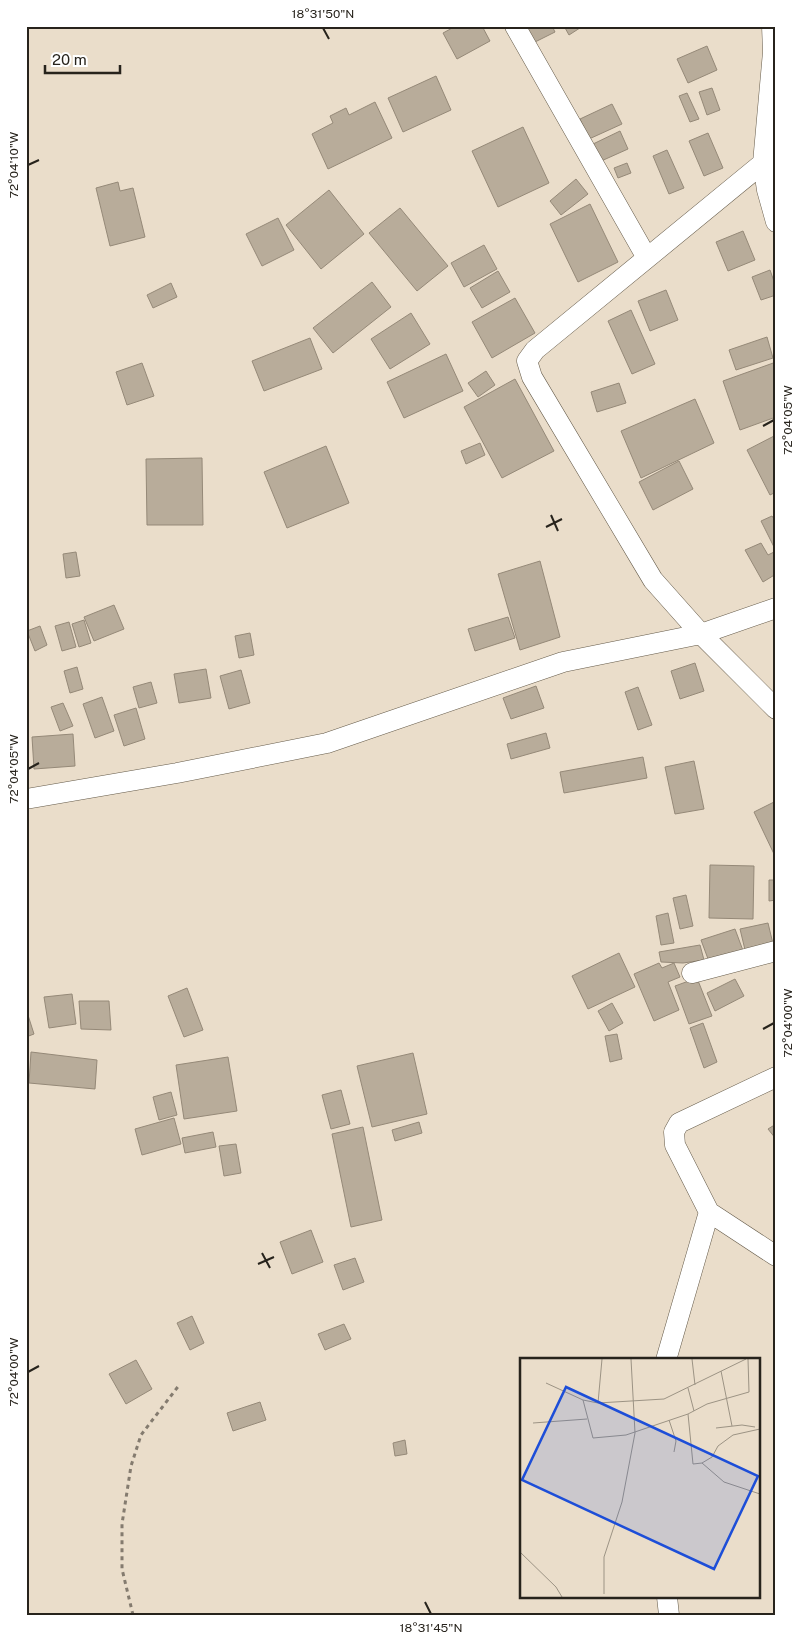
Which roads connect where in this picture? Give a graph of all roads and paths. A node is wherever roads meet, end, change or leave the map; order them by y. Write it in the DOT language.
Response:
graph roads {
  1 [pos="516,26"];
  2 [pos="772,26"];
  3 [pos="762,163"];
  4 [pos="776,222"];
  5 [pos="646,258"];
  6 [pos="776,608"];
  7 [pos="702,634"];
  8 [pos="776,709"];
  9 [pos="26,798"];
  10 [pos="776,951"];
  11 [pos="692,973"];
  12 [pos="776,1077"];
  13 [pos="709,1212"];
  14 [pos="776,1256"];
  15 [pos="667,1358"];
  16 [pos="180,1384"];
  17 [pos="667,1598"];
  18 [pos="133,1615"];
  19 [pos="669,1615"];
  1 -- 5 [label="street"];
  2 -- 3 [label="street"];
  3 -- 4 [label="street"];
  3 -- 5 [label="street"];
  5 -- 7 [label="street"];
  6 -- 7 [label="street"];
  7 -- 8 [label="street"];
  7 -- 9 [label="street"];
  10 -- 11 [label="street"];
  12 -- 13 [label="street"];
  13 -- 14 [label="street"];
  13 -- 15 [label="street"];
  16 -- 18 [label="path"];
  17 -- 19 [label="street"];
}
